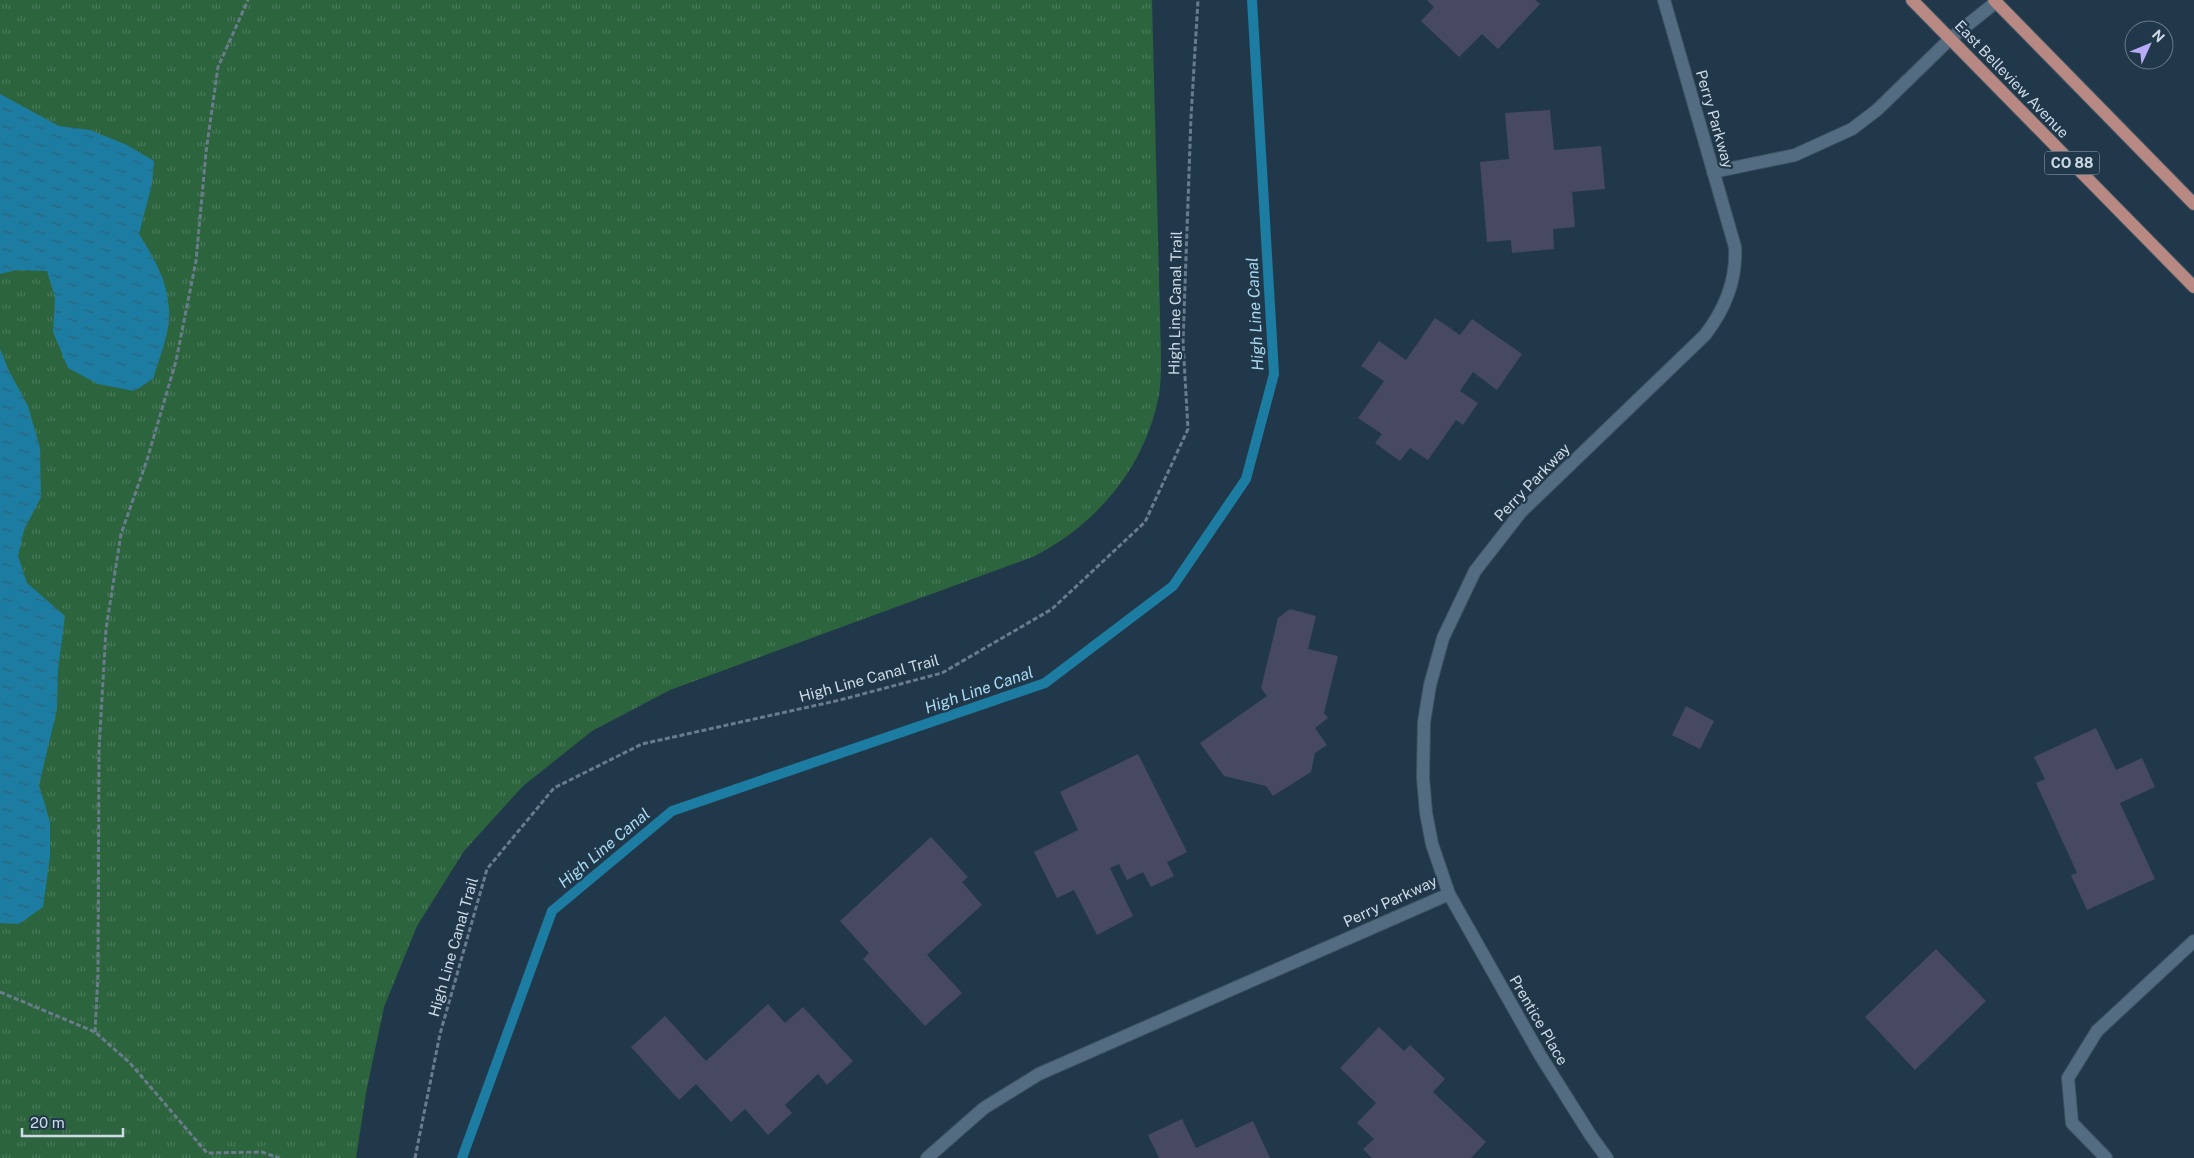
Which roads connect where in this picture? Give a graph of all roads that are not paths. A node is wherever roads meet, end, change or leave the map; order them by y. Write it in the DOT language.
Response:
graph roads {
  1 [pos="1664,0"];
  2 [pos="1912,0"];
  3 [pos="1996,1"];
  4 [pos="1950,39"];
  5 [pos="1713,172"];
  6 [pos="2194,204"];
  7 [pos="2194,287"];
  8 [pos="1450,894"];
  9 [pos="2194,941"];
  10 [pos="927,1158"];
  11 [pos="1608,1158"];
  12 [pos="2106,1158"];
  1 -- 5 [label="street, Perry Parkway"];
  2 -- 4 [label="main road, East Belleview Avenue / CO 88"];
  3 -- 4 [label="street"];
  3 -- 6 [label="main road"];
  4 -- 5 [label="street"];
  4 -- 7 [label="main road, East Belleview Avenue / CO 88"];
  5 -- 8 [label="street, Perry Parkway"];
  8 -- 10 [label="street, Perry Parkway"];
  8 -- 11 [label="street, Prentice Place"];
  9 -- 12 [label="street"];
}
